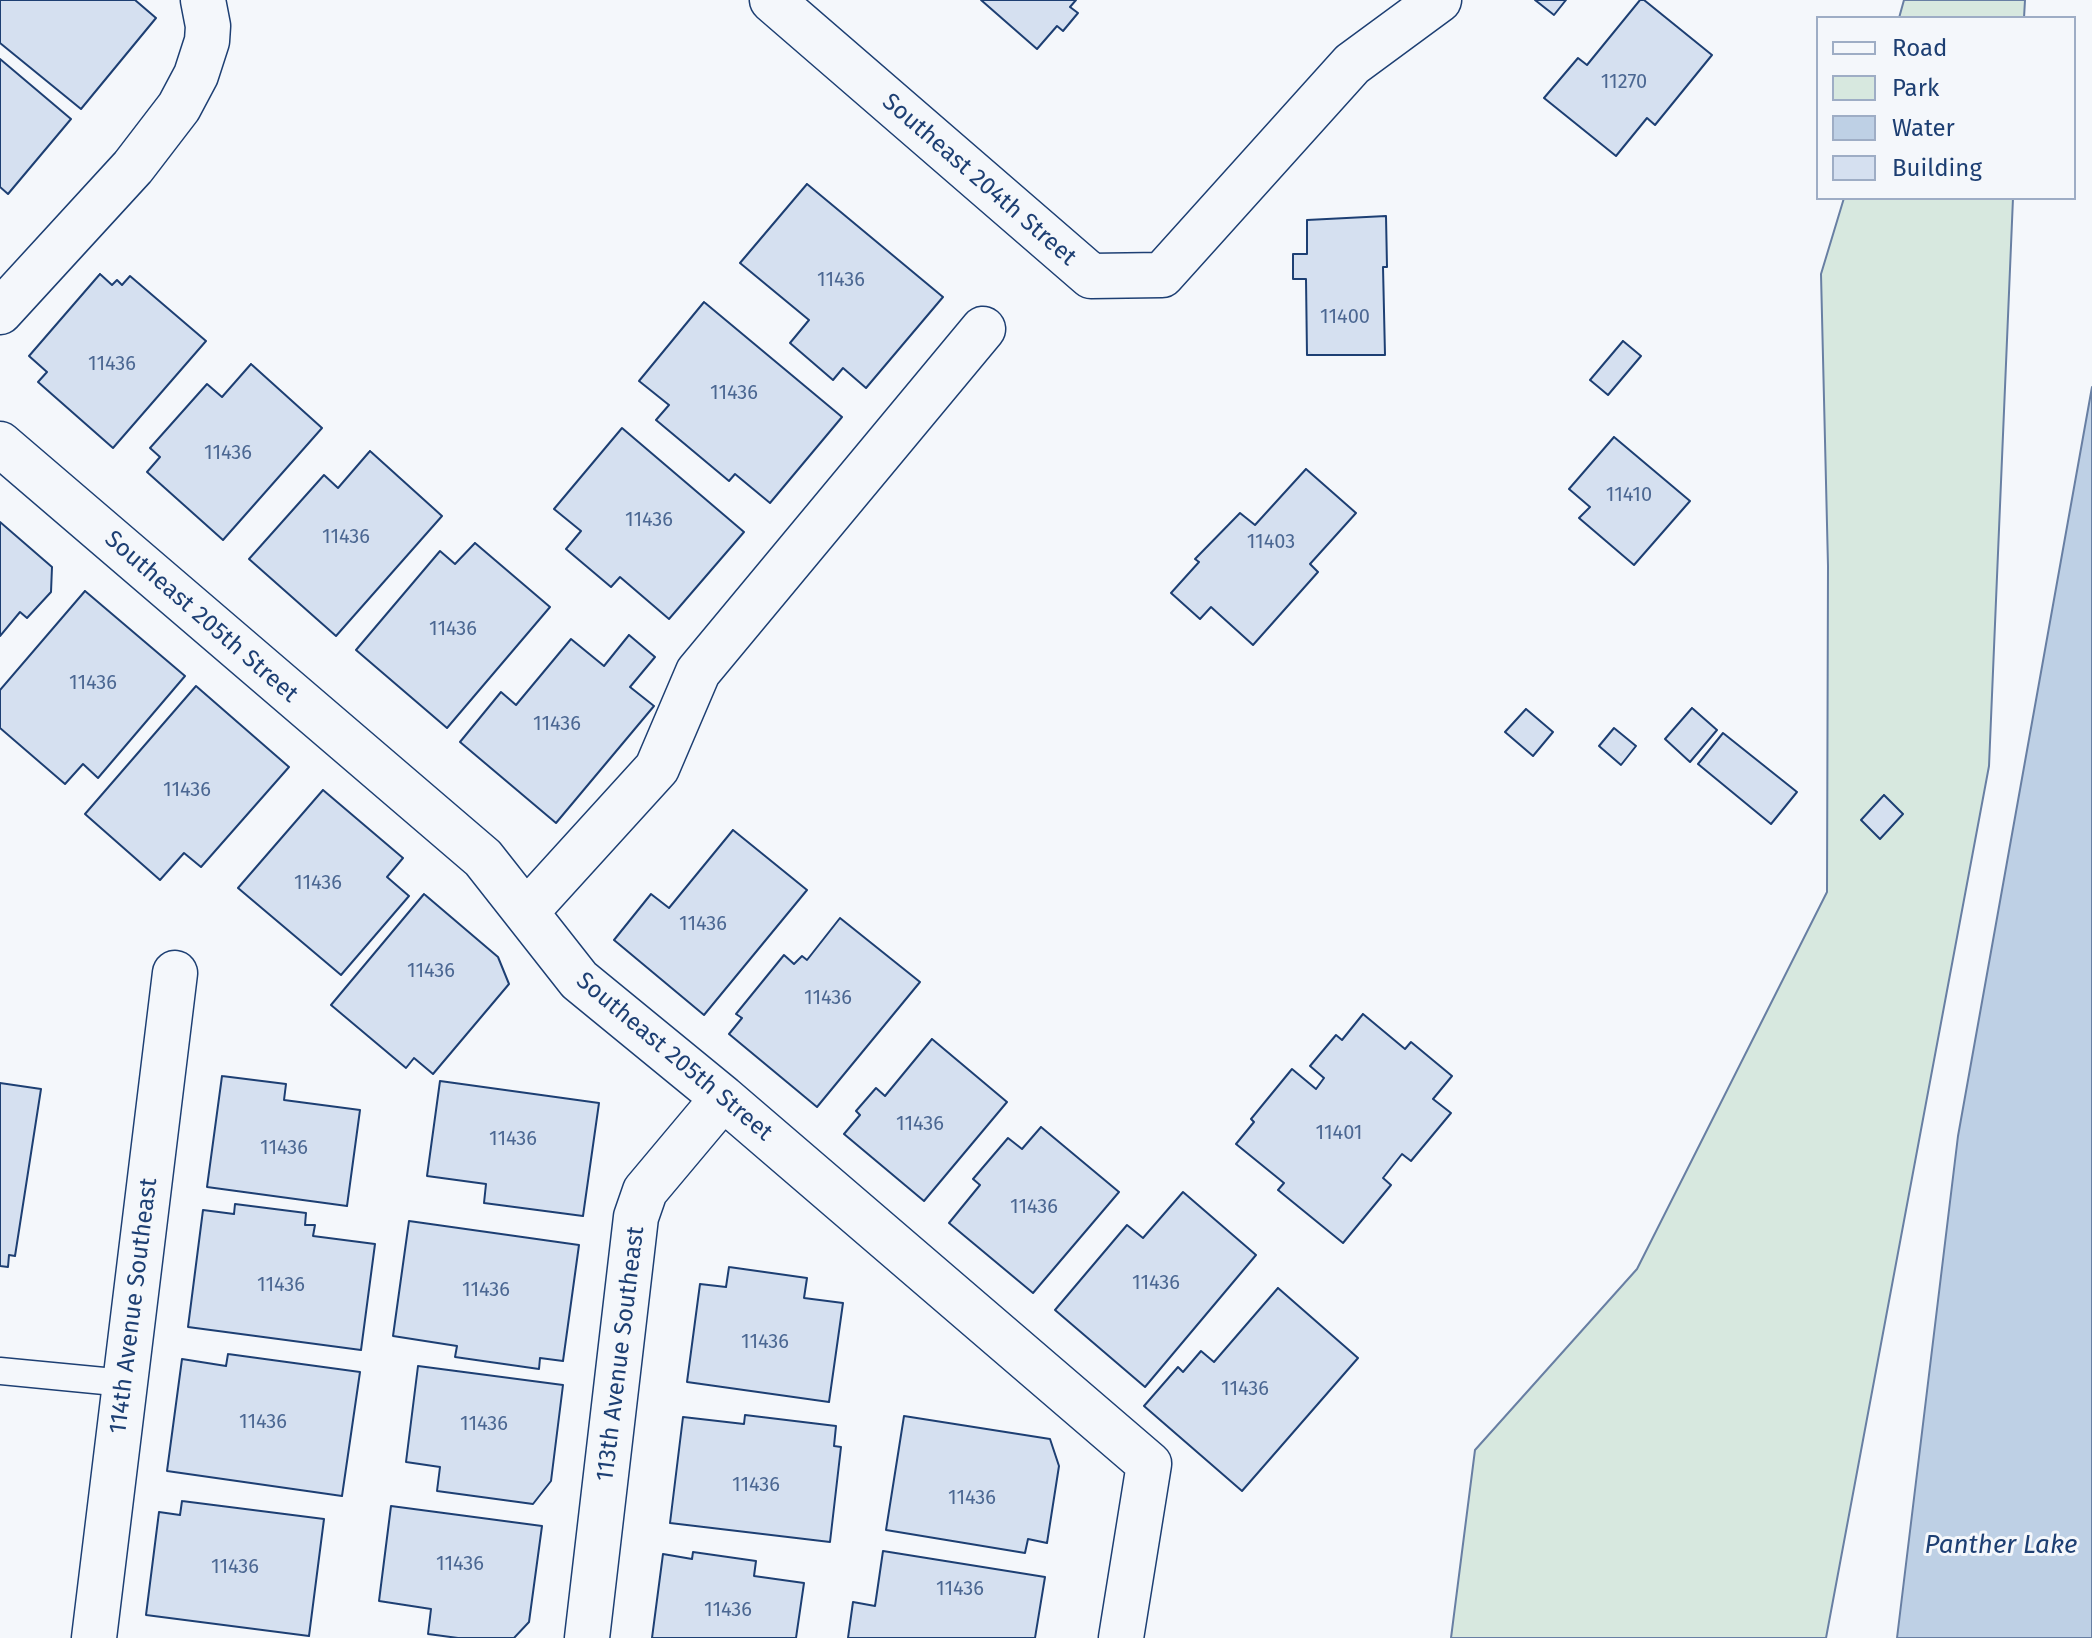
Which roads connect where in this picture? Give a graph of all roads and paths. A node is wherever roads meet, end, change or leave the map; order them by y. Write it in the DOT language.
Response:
graph roads {
  1 [pos="203,0"];
  2 [pos="772,0"];
  3 [pos="1439,0"];
  4 [pos="0,312"];
  5 [pos="983,329"];
  6 [pos="0,444"];
  7 [pos="526,912"];
  8 [pos="175,973"];
  9 [pos="723,1098"];
  10 [pos="0,1371"];
  11 [pos="125,1383"];
  12 [pos="94,1638"];
  13 [pos="587,1638"];
  14 [pos="1121,1638"];
  1 -- 4 [label="street"];
  2 -- 3 [label="street, Southeast 204th Street"];
  5 -- 7 [label="street"];
  6 -- 7 [label="street, Southeast 205th Street"];
  7 -- 9 [label="street, Southeast 205th Street"];
  8 -- 11 [label="street, 114th Avenue Southeast"];
  9 -- 13 [label="street, 113th Avenue Southeast"];
  9 -- 14 [label="street, Southeast 205th Street"];
  10 -- 11 [label="lane"];
  11 -- 12 [label="street, 114th Avenue Southeast"];
}
